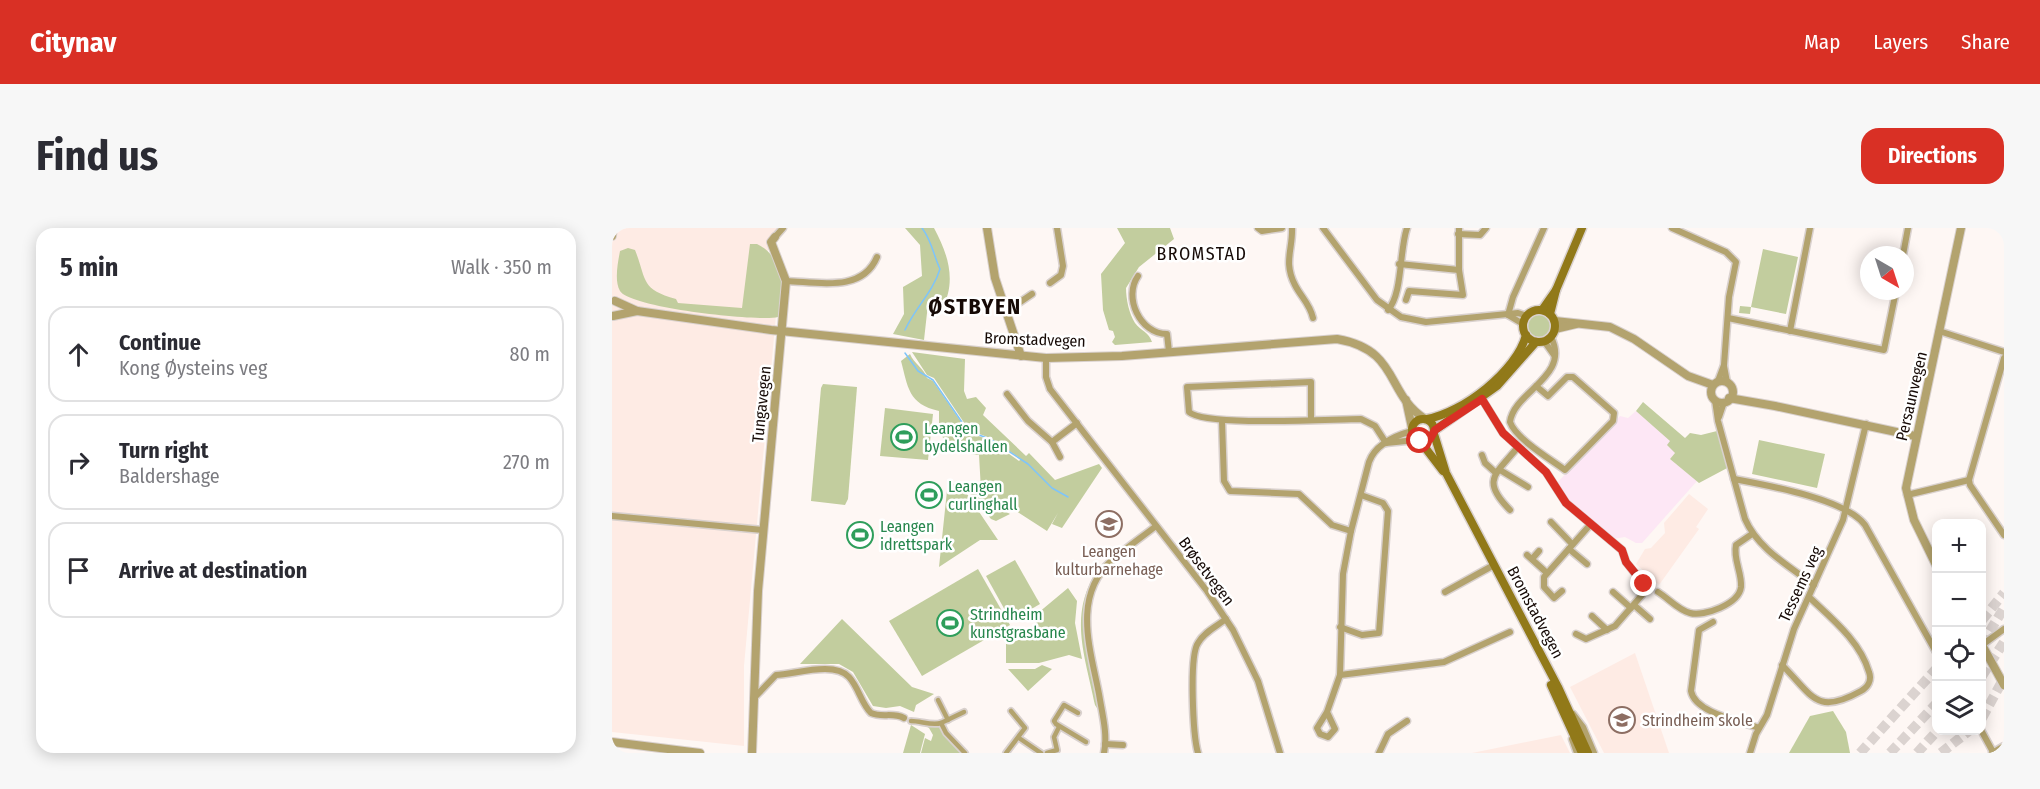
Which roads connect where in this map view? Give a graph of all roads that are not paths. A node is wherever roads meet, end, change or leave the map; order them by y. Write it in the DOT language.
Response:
graph roads {
  1 [pos="613,228"];
  2 [pos="783,228"];
  3 [pos="987,228"];
  4 [pos="1057,228"];
  5 [pos="1258,228"];
  6 [pos="1282,228"];
  7 [pos="1292,228"];
  8 [pos="1323,228"];
  9 [pos="1407,228"];
  10 [pos="1486,228"];
  11 [pos="1544,228"];
  12 [pos="1582,228"];
  13 [pos="1672,228"];
  14 [pos="1810,228"];
  15 [pos="1908,228"];
  16 [pos="1961,228"];
  17 [pos="1458,231"];
  18 [pos="612,236"];
  19 [pos="774,237"];
  20 [pos="1905,246"];
  21 [pos="877,257"];
  22 [pos="1400,264"];
  23 [pos="1459,270"];
  24 [pos="1138,276"];
  25 [pos="786,281"];
  26 [pos="1050,283"];
  27 [pos="1032,294"];
  28 [pos="613,298"];
  29 [pos="1406,300"];
  30 [pos="1894,300"];
  31 [pos="1388,310"];
  32 [pos="637,311"];
  33 [pos="1007,311"];
  34 [pos="1508,315"];
  35 [pos="613,317"];
  36 [pos="1313,318"];
  37 [pos="1728,318"];
  38 [pos="1525,320"];
  39 [pos="1548,328"];
  40 [pos="1790,331"];
  41 [pos="1940,331"];
  42 [pos="782,332"];
  43 [pos="1527,335"];
  44 [pos="1168,352"];
  45 [pos="2004,352"];
  46 [pos="1017,355"];
  47 [pos="1046,358"];
  48 [pos="2004,358"];
  49 [pos="1536,386"];
  50 [pos="1721,391"];
  51 [pos="1007,394"];
  52 [pos="1482,399"];
  53 [pos="1406,400"];
  54 [pos="1311,419"];
  55 [pos="1426,419"];
  56 [pos="1222,421"];
  57 [pos="1077,423"];
  58 [pos="1866,424"];
  59 [pos="1412,429"];
  60 [pos="1434,432"];
  61 [pos="1915,436"];
  62 [pos="1418,440"];
  63 [pos="1052,442"];
  64 [pos="1386,443"];
  65 [pos="1518,447"];
  66 [pos="1482,455"];
  67 [pos="1060,457"];
  68 [pos="1498,472"];
  69 [pos="1446,473"];
  70 [pos="1734,479"];
  71 [pos="1969,480"];
  72 [pos="1528,487"];
  73 [pos="1361,495"];
  74 [pos="1907,495"];
  75 [pos="1510,510"];
  76 [pos="1845,511"];
  77 [pos="612,516"];
  78 [pos="1551,522"];
  79 [pos="1590,525"];
  80 [pos="1156,526"];
  81 [pos="764,530"];
  82 [pos="1351,531"];
  83 [pos="1752,534"];
  84 [pos="2004,535"];
  85 [pos="1571,547"];
  86 [pos="1539,550"];
  87 [pos="1932,558"];
  88 [pos="1587,564"];
  89 [pos="1494,565"];
  90 [pos="1547,573"];
  91 [pos="1815,585"];
  92 [pos="1562,591"];
  93 [pos="1445,592"];
  94 [pos="1614,592"];
  95 [pos="1658,592"];
  96 [pos="1809,597"];
  97 [pos="1633,606"];
  98 [pos="1592,616"];
  99 [pos="1226,619"];
  100 [pos="1650,619"];
  101 [pos="1713,622"];
  102 [pos="1340,627"];
  103 [pos="1607,630"];
  104 [pos="2004,630"];
  105 [pos="1510,632"];
  106 [pos="1576,634"];
  107 [pos="1986,642"];
  108 [pos="1932,645"];
  109 [pos="1986,652"];
  110 [pos="1782,665"];
  111 [pos="1550,674"];
  112 [pos="1340,675"];
  113 [pos="2004,685"];
  114 [pos="754,698"];
  115 [pos="938,700"];
  116 [pos="1569,710"];
  117 [pos="1011,711"];
  118 [pos="964,712"];
  119 [pos="1327,712"];
  120 [pos="1078,713"];
  121 [pos="904,717"];
  122 [pos="948,720"];
  123 [pos="911,721"];
  124 [pos="1407,721"];
  125 [pos="941,723"];
  126 [pos="1059,727"];
  127 [pos="1759,728"];
  128 [pos="1570,730"];
  129 [pos="1984,735"];
  130 [pos="1019,738"];
  131 [pos="612,742"];
  132 [pos="1086,742"];
  133 [pos="1105,744"];
  134 [pos="1123,745"];
  135 [pos="2004,746"];
  136 [pos="1059,752"];
  137 [pos="1992,752"];
  138 [pos="700,753"];
  139 [pos="752,753"];
  140 [pos="965,753"];
  141 [pos="1006,753"];
  142 [pos="1041,753"];
  143 [pos="1047,753"];
  144 [pos="1104,753"];
  145 [pos="1198,753"];
  146 [pos="1280,753"];
  147 [pos="1379,753"];
  148 [pos="1577,753"];
  149 [pos="1582,753"];
  150 [pos="1588,753"];
  151 [pos="1594,753"];
  152 [pos="1750,753"];
  1 -- 18 [label="street"];
  2 -- 19 [label="street, Tungavegen"];
  3 -- 33 [label="street"];
  4 -- 26 [label="street"];
  5 -- 6 [label="street"];
  7 -- 36 [label="street"];
  8 -- 31 [label="street"];
  9 -- 22 [label="street"];
  10 -- 17 [label="street"];
  11 -- 34 [label="street"];
  12 -- 39 [label="main road"];
  13 -- 37 [label="street"];
  14 -- 40 [label="street"];
  15 -- 20 [label="street"];
  16 -- 41 [label="street, Persaunvegen"];
  17 -- 23 [label="street"];
  19 -- 25 [label="street, Tungavegen"];
  21 -- 25 [label="street"];
  22 -- 23 [label="street"];
  22 -- 31 [label="street"];
  23 -- 29 [label="street"];
  24 -- 44 [label="street"];
  25 -- 42 [label="street, Tungavegen"];
  27 -- 33 [label="street"];
  28 -- 32 [label="street, Bromstadvegen"];
  28 -- 35 [label="street"];
  30 -- 40 [label="street"];
  31 -- 34 [label="street"];
  32 -- 35 [label="street, Bromstadvegen"];
  32 -- 42 [label="street, Bromstadvegen"];
  33 -- 46 [label="street"];
  34 -- 38 [label="street"];
  37 -- 40 [label="street"];
  37 -- 50 [label="street"];
  38 -- 39 [label="main road"];
  38 -- 43 [label="main road"];
  39 -- 43 [label="main road"];
  39 -- 49 [label="street"];
  39 -- 50 [label="street"];
  39 -- 52 [label="main road"];
  41 -- 45 [label="street"];
  41 -- 61 [label="street, Persaunvegen"];
  42 -- 46 [label="street, Bromstadvegen"];
  42 -- 81 [label="street, Tungavegen"];
  43 -- 55 [label="main road"];
  44 -- 47 [label="street, Bromstadvegen"];
  44 -- 53 [label="street, Bromstadvegen"];
  46 -- 47 [label="street, Bromstadvegen"];
  47 -- 57 [label="street, Brøsetvegen"];
  48 -- 71 [label="street"];
  49 -- 49 [label="street"];
  50 -- 58 [label="street"];
  50 -- 70 [label="street"];
  51 -- 63 [label="street"];
  52 -- 60 [label="main road"];
  52 -- 65 [label="street"];
  53 -- 55 [label="street, Bromstadvegen"];
  53 -- 59 [label="street, Bromstadvegen"];
  54 -- 56 [label="street"];
  54 -- 56 [label="street"];
  54 -- 64 [label="street"];
  55 -- 59 [label="main road"];
  55 -- 60 [label="main road"];
  56 -- 82 [label="street"];
  57 -- 63 [label="street"];
  57 -- 80 [label="street, Brøsetvegen"];
  58 -- 61 [label="street"];
  58 -- 76 [label="street, Tessems veg"];
  59 -- 62 [label="main road"];
  59 -- 64 [label="street"];
  60 -- 62 [label="main road"];
  60 -- 69 [label="main road, Bromstadvegen"];
  61 -- 74 [label="street, Persaunvegen"];
  62 -- 64 [label="street"];
  62 -- 69 [label="main road, Bromstadvegen"];
  63 -- 67 [label="street"];
  64 -- 73 [label="street"];
  65 -- 68 [label="street"];
  65 -- 79 [label="street"];
  66 -- 68 [label="street"];
  68 -- 72 [label="street"];
  68 -- 75 [label="street"];
  69 -- 89 [label="main road, Bromstadvegen"];
  70 -- 76 [label="street"];
  70 -- 83 [label="street"];
  71 -- 74 [label="street"];
  71 -- 84 [label="street"];
  73 -- 82 [label="street"];
  73 -- 102 [label="street"];
  74 -- 87 [label="street, Persaunvegen"];
  76 -- 91 [label="street, Tessems veg"];
  76 -- 108 [label="street"];
  77 -- 81 [label="street"];
  78 -- 85 [label="street"];
  79 -- 85 [label="street"];
  79 -- 97 [label="street"];
  80 -- 99 [label="street, Brøsetvegen"];
  80 -- 133 [label="street"];
  81 -- 114 [label="street, Tungavegen"];
  82 -- 102 [label="street"];
  83 -- 91 [label="street"];
  83 -- 95 [label="street"];
  85 -- 88 [label="street"];
  85 -- 90 [label="street"];
  86 -- 90 [label="street"];
  89 -- 93 [label="street, Bromstadvegen"];
  89 -- 111 [label="main road, Bromstadvegen"];
  90 -- 92 [label="street"];
  91 -- 96 [label="street, Tessems veg"];
  94 -- 97 [label="street"];
  96 -- 110 [label="street, Tessems veg"];
  96 -- 110 [label="street"];
  97 -- 100 [label="street"];
  97 -- 103 [label="street"];
  98 -- 103 [label="street"];
  99 -- 145 [label="street"];
  99 -- 146 [label="street, Brøsetvegen"];
  101 -- 127 [label="street"];
  102 -- 112 [label="street"];
  103 -- 106 [label="street"];
  104 -- 107 [label="street"];
  105 -- 112 [label="street"];
  109 -- 113 [label="street"];
  110 -- 127 [label="street, Tessems veg"];
  111 -- 116 [label="main road, Bromstadvegen"];
  111 -- 128 [label="main road, Bromstadvegen"];
  112 -- 119 [label="street"];
  114 -- 121 [label="street"];
  114 -- 139 [label="street, Tungavegen"];
  115 -- 122 [label="street"];
  116 -- 150 [label="main road, Bromstadvegen"];
  116 -- 151 [label="street, Bromstadvegen"];
  117 -- 130 [label="street"];
  118 -- 122 [label="street"];
  120 -- 126 [label="street"];
  122 -- 125 [label="street"];
  123 -- 125 [label="street"];
  124 -- 147 [label="street"];
  125 -- 140 [label="street"];
  126 -- 132 [label="street"];
  126 -- 136 [label="street"];
  127 -- 152 [label="street, Tessems veg"];
  128 -- 148 [label="street, Bromstadvegen"];
  128 -- 149 [label="main road, Bromstadvegen"];
  129 -- 137 [label="street"];
  130 -- 141 [label="street"];
  130 -- 142 [label="street"];
  131 -- 138 [label="street"];
  133 -- 134 [label="street"];
  133 -- 144 [label="street"];
  135 -- 137 [label="street"];
  136 -- 143 [label="street"];
}
